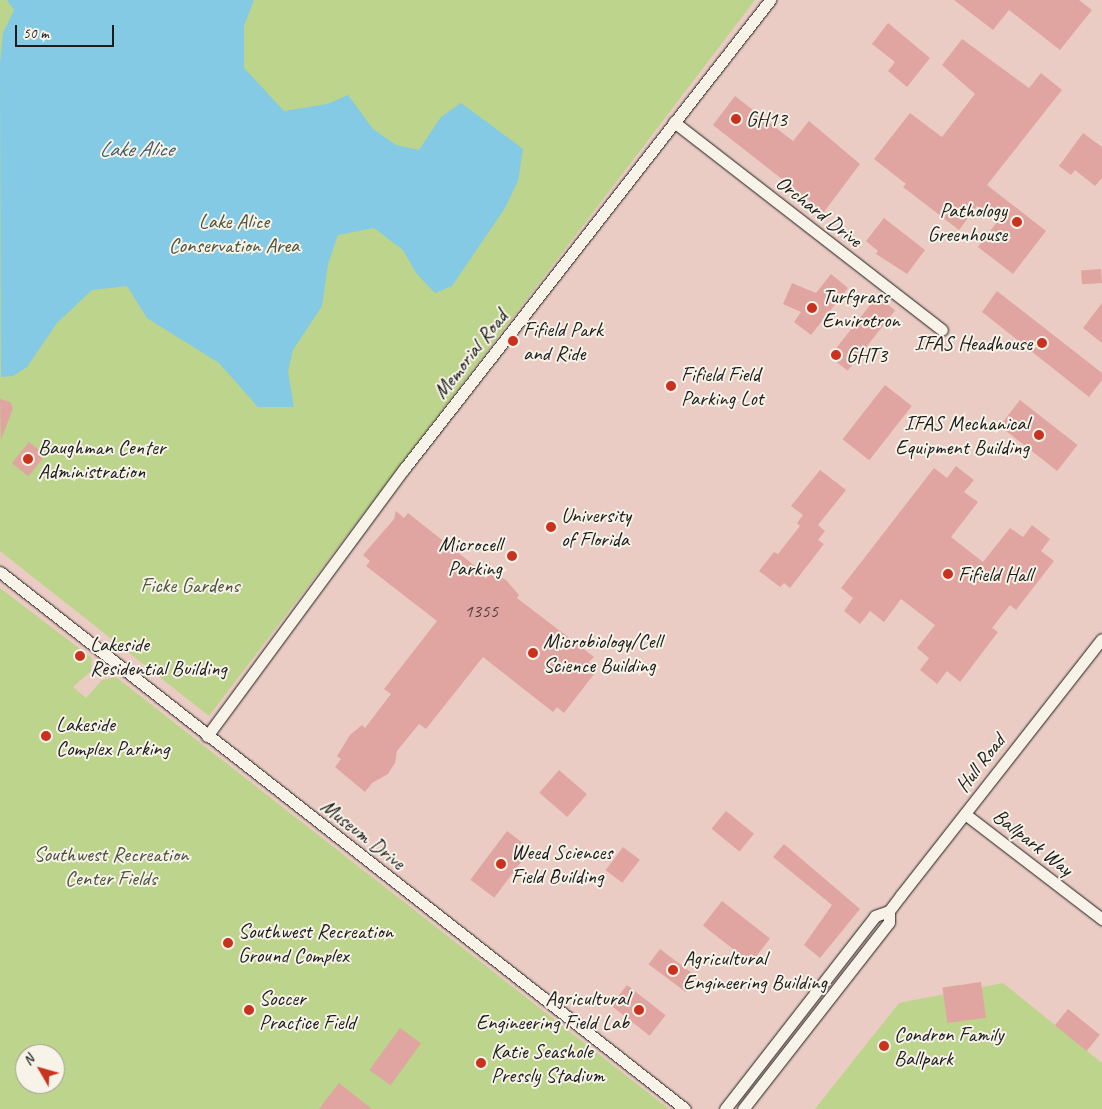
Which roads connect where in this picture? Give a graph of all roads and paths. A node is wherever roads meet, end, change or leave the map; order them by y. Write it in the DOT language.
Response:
graph roads {
  1 [pos="770,0"];
  2 [pos="674,122"];
  3 [pos="942,330"];
  4 [pos="0,572"];
  5 [pos="0,580"];
  6 [pos="18,588"];
  7 [pos="1102,640"];
  8 [pos="207,736"];
  9 [pos="964,814"];
  10 [pos="889,911"];
  11 [pos="1102,920"];
  12 [pos="685,1109"];
  13 [pos="726,1109"];
  14 [pos="743,1109"];
  1 -- 2 [label="street, Memorial Road"];
  2 -- 3 [label="street, Orchard Drive"];
  2 -- 8 [label="street, Memorial Road"];
  4 -- 6 [label="street, Museum Drive"];
  5 -- 6 [label="street, Museum Drive"];
  6 -- 8 [label="street, Museum Drive"];
  7 -- 9 [label="street, Hull Road"];
  8 -- 12 [label="street, Museum Drive"];
  9 -- 10 [label="street, Hull Road"];
  9 -- 11 [label="street, Ballpark Way"];
  10 -- 13 [label="street, Hull Road"];
  10 -- 14 [label="street, Hull Road"];
}
